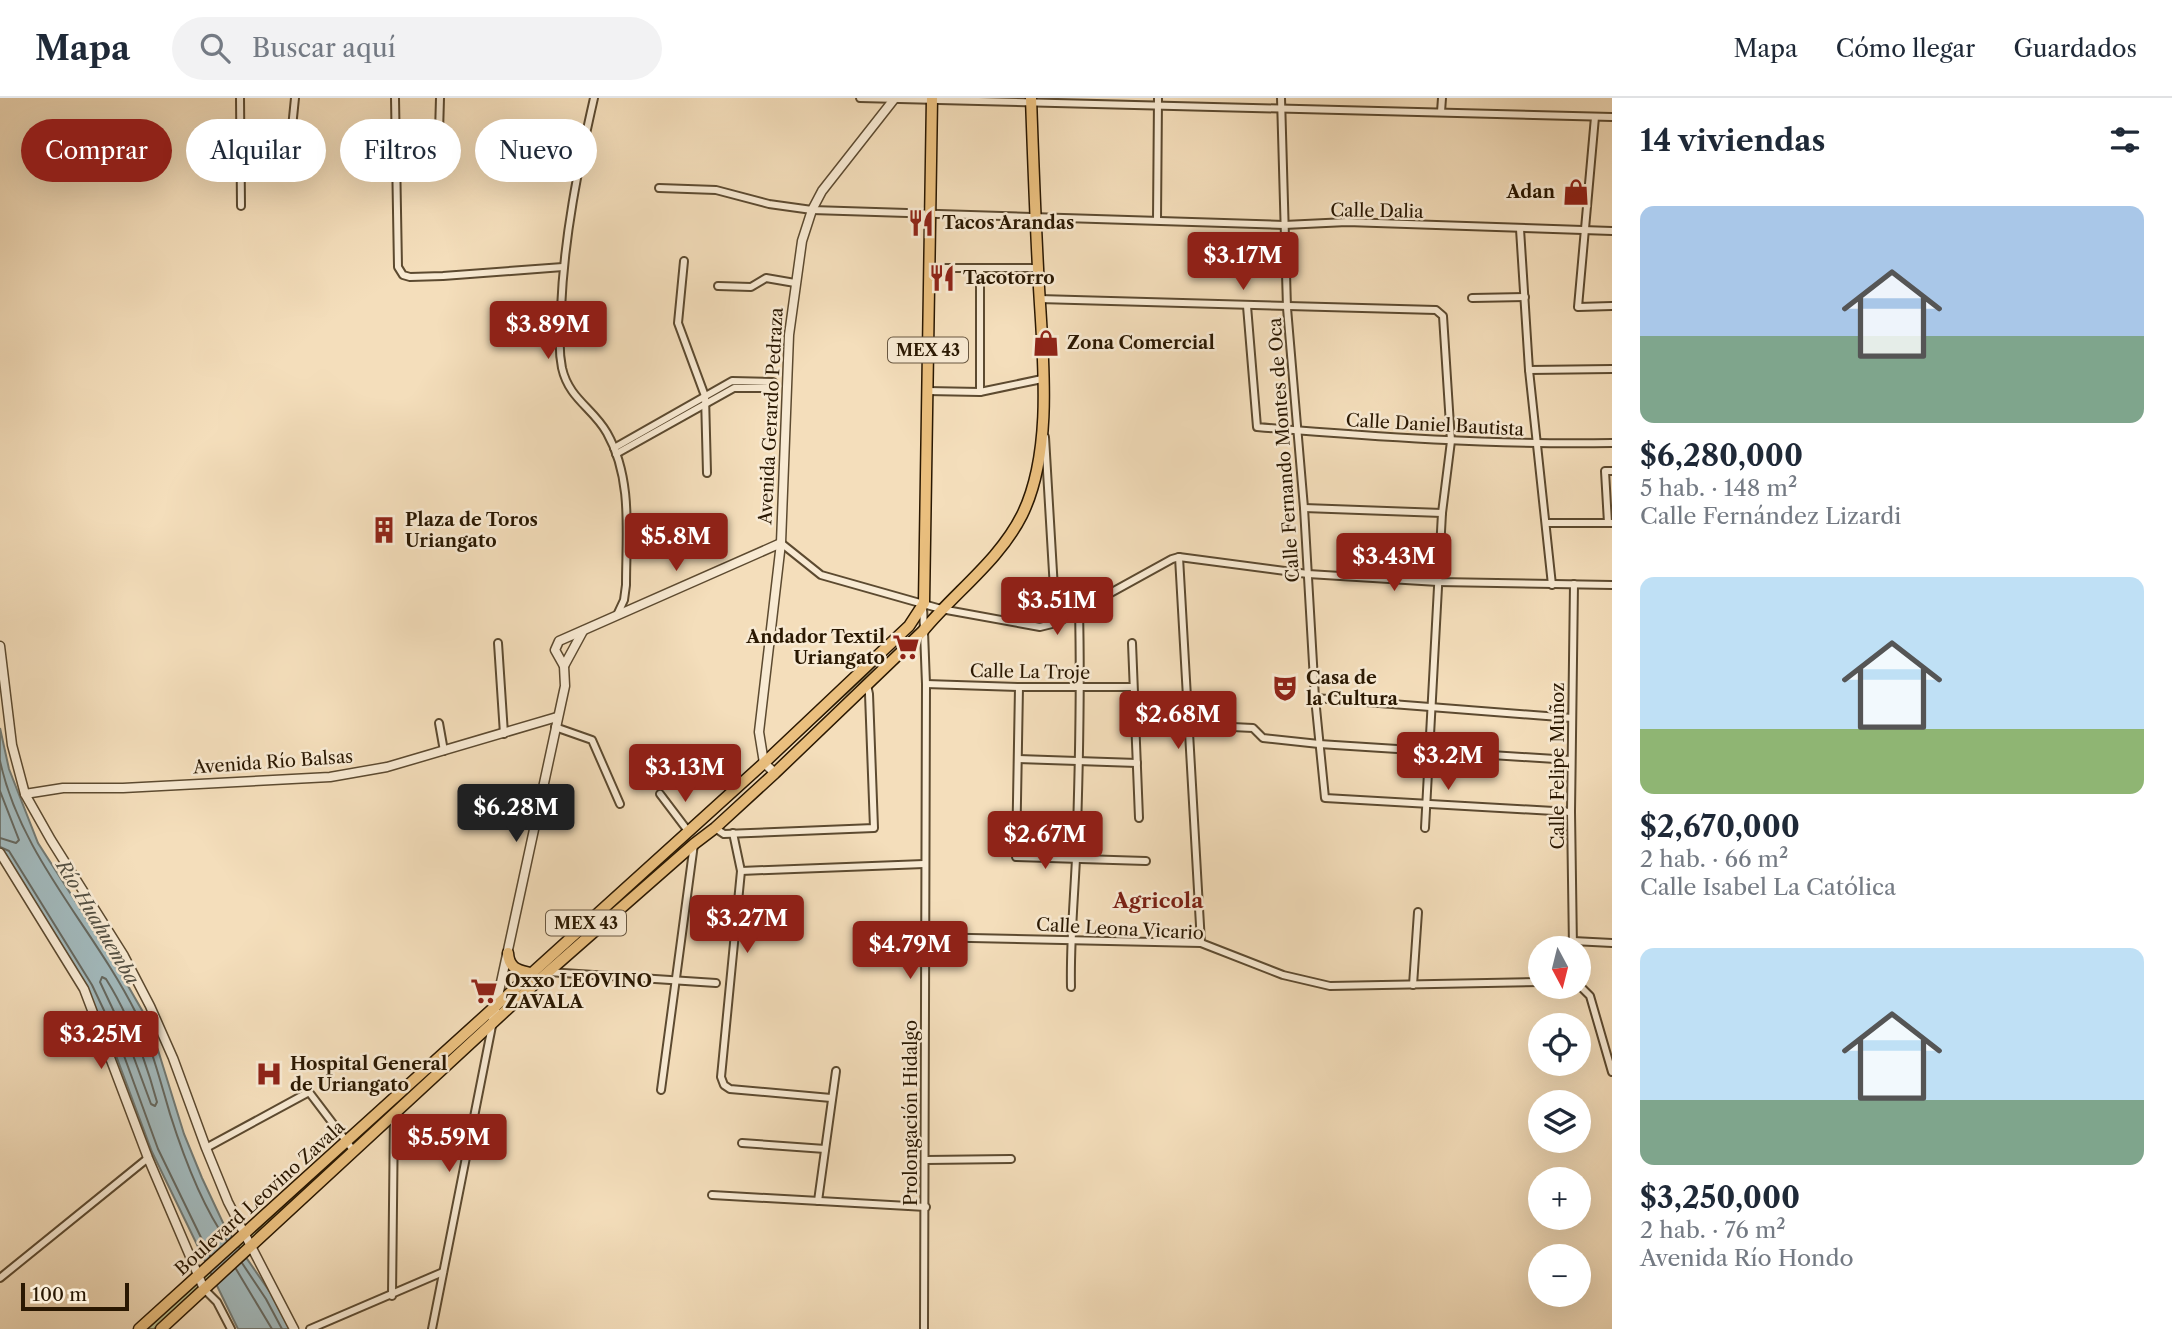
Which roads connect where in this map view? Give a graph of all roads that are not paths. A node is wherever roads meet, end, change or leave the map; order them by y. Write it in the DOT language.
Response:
graph roads {
  1 [pos="240,98"];
  2 [pos="295,98"];
  3 [pos="395,98"];
  4 [pos="440,98"];
  5 [pos="594,98"];
  6 [pos="860,98"];
  7 [pos="894,98"];
  8 [pos="1281,98"];
  9 [pos="1442,98"];
  10 [pos="932,99"];
  11 [pos="1031,99"];
  12 [pos="1158,101"];
  13 [pos="1281,108"];
  14 [pos="1441,111"];
  15 [pos="1595,117"];
  16 [pos="1612,117"];
  17 [pos="241,119"];
  18 [pos="293,119"];
  19 [pos="395,119"];
  20 [pos="439,119"];
  21 [pos="242,182"];
  22 [pos="397,182"];
  23 [pos="659,188"];
  24 [pos="241,206"];
  25 [pos="812,210"];
  26 [pos="932,215"];
  27 [pos="1036,217"];
  28 [pos="1157,220"];
  29 [pos="1284,225"];
  30 [pos="1520,229"];
  31 [pos="1583,231"];
  32 [pos="1612,231"];
  33 [pos="684,261"];
  34 [pos="563,267"];
  35 [pos="929,268"];
  36 [pos="980,268"];
  37 [pos="1038,268"];
  38 [pos="795,283"];
  39 [pos="718,286"];
  40 [pos="1525,297"];
  41 [pos="1472,298"];
  42 [pos="1040,299"];
  43 [pos="1247,306"];
  44 [pos="1612,306"];
  45 [pos="1287,308"];
  46 [pos="1612,369"];
  47 [pos="1529,370"];
  48 [pos="1042,379"];
  49 [pos="927,391"];
  50 [pos="980,392"];
  51 [pos="705,396"];
  52 [pos="705,404"];
  53 [pos="1045,422"];
  54 [pos="1297,431"];
  55 [pos="1451,441"];
  56 [pos="1612,443"];
  57 [pos="1538,444"];
  58 [pos="615,451"];
  59 [pos="1612,471"];
  60 [pos="707,473"];
  61 [pos="1304,508"];
  62 [pos="1443,513"];
  63 [pos="1546,523"];
  64 [pos="1610,523"];
  65 [pos="781,543"];
  66 [pos="1180,558"];
  67 [pos="1308,574"];
  68 [pos="1438,582"];
  69 [pos="1574,584"];
  70 [pos="1552,585"];
  71 [pos="1612,585"];
  72 [pos="923,603"];
  73 [pos="941,609"];
  74 [pos="1079,610"];
  75 [pos="617,615"];
  76 [pos="1056,623"];
  77 [pos="583,631"];
  78 [pos="923,631"];
  79 [pos="498,643"];
  80 [pos="1132,643"];
  81 [pos="0,646"];
  82 [pos="564,666"];
  83 [pos="926,684"];
  84 [pos="867,685"];
  85 [pos="847,686"];
  86 [pos="1019,687"];
  87 [pos="1081,687"];
  88 [pos="1133,687"];
  89 [pos="856,696"];
  90 [pos="1315,698"];
  91 [pos="1431,706"];
  92 [pos="1572,718"];
  93 [pos="556,722"];
  94 [pos="439,723"];
  95 [pos="1190,725"];
  96 [pos="504,734"];
  97 [pos="1319,744"];
  98 [pos="444,751"];
  99 [pos="1428,752"];
  100 [pos="1018,759"];
  101 [pos="1571,760"];
  102 [pos="1078,761"];
  103 [pos="764,763"];
  104 [pos="1137,763"];
  105 [pos="775,773"];
  106 [pos="26,794"];
  107 [pos="660,794"];
  108 [pos="620,804"];
  109 [pos="1426,804"];
  110 [pos="1570,812"];
  111 [pos="1139,818"];
  112 [pos="715,828"];
  113 [pos="1425,828"];
  114 [pos="688,831"];
  115 [pos="733,833"];
  116 [pos="694,845"];
  117 [pos="0,853"];
  118 [pos="1076,858"];
  119 [pos="1146,861"];
  120 [pos="924,864"];
  121 [pos="741,871"];
  122 [pos="1418,912"];
  123 [pos="1573,936"];
  124 [pos="923,937"];
  125 [pos="861,940"];
  126 [pos="1070,940"];
  127 [pos="1201,943"];
  128 [pos="1612,943"];
  129 [pos="1591,944"];
  130 [pos="508,953"];
  131 [pos="531,972"];
  132 [pos="548,972"];
  133 [pos="539,980"];
  134 [pos="677,980"];
  135 [pos="716,982"];
  136 [pos="1528,982"];
  137 [pos="1413,985"];
  138 [pos="1071,987"];
  139 [pos="1591,999"];
  140 [pos="499,1002"];
  141 [pos="492,1024"];
  142 [pos="1612,1069"];
  143 [pos="835,1071"];
  144 [pos="661,1090"];
  145 [pos="831,1098"];
  146 [pos="394,1114"];
  147 [pos="742,1143"];
  148 [pos="349,1146"];
  149 [pos="206,1148"];
  150 [pos="825,1149"];
  151 [pos="149,1158"];
  152 [pos="1011,1159"];
  153 [pos="926,1160"];
  154 [pos="712,1195"];
  155 [pos="818,1201"];
  156 [pos="926,1208"];
  157 [pos="242,1235"];
  158 [pos="248,1247"];
  159 [pos="443,1272"];
  160 [pos="201,1273"];
  161 [pos="0,1278"];
  162 [pos="206,1286"];
  163 [pos="392,1296"];
  164 [pos="139,1329"];
  165 [pos="161,1329"];
  166 [pos="231,1329"];
  167 [pos="294,1329"];
  168 [pos="310,1329"];
  169 [pos="432,1329"];
  170 [pos="924,1329"];
  1 -- 17 [label="street"];
  2 -- 18 [label="street"];
  3 -- 19 [label="street"];
  4 -- 20 [label="street"];
  5 -- 34 [label="street"];
  6 -- 7 [label="street"];
  7 -- 10 [label="street"];
  7 -- 25 [label="street, Avenida Gerardo Pedraza"];
  8 -- 13 [label="street, Calle Fernando Montes de Oca"];
  9 -- 14 [label="street"];
  10 -- 11 [label="street"];
  10 -- 26 [label="main road, MEX 43"];
  11 -- 12 [label="street"];
  11 -- 27 [label="main road, MEX 43"];
  12 -- 13 [label="street"];
  12 -- 28 [label="street"];
  13 -- 14 [label="street"];
  13 -- 29 [label="street, Calle Fernando Montes de Oca"];
  14 -- 15 [label="street"];
  15 -- 16 [label="street"];
  15 -- 31 [label="street"];
  21 -- 24 [label="street"];
  22 -- 34 [label="street"];
  23 -- 25 [label="street, Calle Dalia"];
  25 -- 26 [label="street, Calle Dalia"];
  25 -- 38 [label="street, Avenida Gerardo Pedraza"];
  26 -- 27 [label="street, Calle Dalia"];
  26 -- 35 [label="main road, MEX 43"];
  27 -- 28 [label="street, Calle Dalia"];
  27 -- 37 [label="main road, MEX 43"];
  28 -- 29 [label="street, Calle Dalia"];
  29 -- 30 [label="street, Calle Dalia"];
  29 -- 45 [label="street, Calle Fernando Montes de Oca"];
  30 -- 31 [label="street, Calle Dalia"];
  30 -- 40 [label="street"];
  31 -- 32 [label="street, Calle Dalia"];
  31 -- 44 [label="street"];
  33 -- 51 [label="street"];
  34 -- 58 [label="street"];
  35 -- 36 [label="street"];
  35 -- 49 [label="main road, MEX 43"];
  36 -- 37 [label="street"];
  36 -- 50 [label="street"];
  37 -- 42 [label="main road, MEX 43"];
  38 -- 39 [label="street"];
  38 -- 65 [label="street, Avenida Gerardo Pedraza"];
  40 -- 41 [label="street"];
  40 -- 47 [label="street"];
  42 -- 43 [label="street"];
  42 -- 48 [label="main road, MEX 43"];
  43 -- 45 [label="street"];
  43 -- 54 [label="street, Calle Daniel Bautista"];
  45 -- 54 [label="street, Calle Fernando Montes de Oca"];
  45 -- 55 [label="street"];
  46 -- 47 [label="street"];
  47 -- 57 [label="street"];
  48 -- 50 [label="street"];
  48 -- 53 [label="main road, MEX 43"];
  49 -- 50 [label="street"];
  49 -- 72 [label="main road, MEX 43"];
  51 -- 52 [label="street"];
  51 -- 52 [label="street"];
  51 -- 58 [label="street"];
  52 -- 58 [label="street"];
  52 -- 60 [label="street"];
  53 -- 73 [label="main road, MEX 43"];
  53 -- 76 [label="street"];
  54 -- 55 [label="street, Calle Daniel Bautista"];
  54 -- 61 [label="street, Calle Fernando Montes de Oca"];
  55 -- 57 [label="street, Calle Daniel Bautista"];
  55 -- 62 [label="street"];
  56 -- 57 [label="street, Calle Daniel Bautista"];
  57 -- 63 [label="street"];
  58 -- 75 [label="street"];
  59 -- 64 [label="street"];
  61 -- 62 [label="street"];
  61 -- 67 [label="street, Calle Fernando Montes de Oca"];
  62 -- 68 [label="street"];
  63 -- 64 [label="street"];
  63 -- 70 [label="street"];
  65 -- 72 [label="street"];
  65 -- 75 [label="street"];
  65 -- 103 [label="street, Avenida Gerardo Pedraza"];
  66 -- 67 [label="street"];
  66 -- 74 [label="street"];
  66 -- 95 [label="street"];
  67 -- 68 [label="street"];
  67 -- 90 [label="street, Calle Fernando Montes de Oca"];
  68 -- 70 [label="street"];
  68 -- 91 [label="street"];
  69 -- 70 [label="street"];
  69 -- 71 [label="street"];
  69 -- 92 [label="street, Calle Felipe Muñoz"];
  72 -- 73 [label="street"];
  72 -- 78 [label="street, Prolongación Hidalgo"];
  72 -- 85 [label="main road, Boulevard Leovino Zavala / MEX 43"];
  73 -- 76 [label="street"];
  73 -- 78 [label="main road, Boulevard Leovino Zavala / MEX 43"];
  74 -- 76 [label="street"];
  74 -- 87 [label="street"];
  75 -- 77 [label="street"];
  77 -- 82 [label="street"];
  77 -- 82 [label="street"];
  78 -- 83 [label="street, Prolongación Hidalgo"];
  78 -- 84 [label="main road, Boulevard Leovino Zavala / MEX 43"];
  79 -- 96 [label="street"];
  80 -- 88 [label="street"];
  81 -- 106 [label="street"];
  82 -- 93 [label="street"];
  83 -- 86 [label="street, Calle La Troje"];
  83 -- 120 [label="street, Prolongación Hidalgo"];
  84 -- 89 [label="main road, Boulevard Leovino Zavala / MEX 43"];
  84 -- 115 [label="street"];
  85 -- 89 [label="main road"];
  85 -- 103 [label="main road, Boulevard Leovino Zavala / MEX 43"];
  86 -- 87 [label="street, Calle La Troje"];
  86 -- 100 [label="street"];
  87 -- 88 [label="street, Calle La Troje"];
  87 -- 102 [label="street"];
  88 -- 104 [label="street"];
  89 -- 105 [label="main road, Boulevard Leovino Zavala / MEX 43"];
  90 -- 91 [label="street"];
  90 -- 97 [label="street, Calle Fernando Montes de Oca"];
  91 -- 92 [label="street"];
  91 -- 99 [label="street"];
  92 -- 101 [label="street, Calle Felipe Muñoz"];
  93 -- 96 [label="street, Avenida Río Balsas"];
  93 -- 108 [label="street"];
  93 -- 130 [label="street"];
  94 -- 98 [label="street"];
  95 -- 97 [label="street"];
  95 -- 127 [label="street"];
  96 -- 98 [label="street, Avenida Río Balsas"];
  97 -- 99 [label="street"];
  97 -- 109 [label="street, Calle Fernando Montes de Oca"];
  98 -- 106 [label="street, Avenida Río Balsas"];
  99 -- 101 [label="street"];
  99 -- 109 [label="street"];
  100 -- 102 [label="street"];
  100 -- 118 [label="street"];
  101 -- 110 [label="street, Calle Felipe Muñoz"];
  102 -- 104 [label="street"];
  102 -- 118 [label="street"];
  103 -- 105 [label="street"];
  103 -- 114 [label="main road, Boulevard Leovino Zavala / MEX 43"];
  104 -- 111 [label="street"];
  105 -- 112 [label="main road, Boulevard Leovino Zavala / MEX 43"];
  106 -- 149 [label="street"];
  107 -- 114 [label="street"];
  109 -- 110 [label="street"];
  109 -- 113 [label="street"];
  110 -- 123 [label="street, Calle Felipe Muñoz"];
  112 -- 115 [label="street"];
  112 -- 116 [label="main road, Boulevard Leovino Zavala / MEX 43"];
  114 -- 131 [label="main road, Boulevard Leovino Zavala / MEX 43"];
  115 -- 121 [label="street"];
  116 -- 132 [label="main road, Boulevard Leovino Zavala / MEX 43"];
  116 -- 134 [label="street"];
  117 -- 151 [label="street"];
  118 -- 119 [label="street"];
  118 -- 126 [label="street"];
  120 -- 121 [label="street"];
  120 -- 124 [label="street, Prolongación Hidalgo"];
  121 -- 145 [label="street"];
  122 -- 137 [label="street"];
  124 -- 125 [label="street, Calle Leona Vicario"];
  124 -- 126 [label="street, Calle Leona Vicario"];
  124 -- 153 [label="street, Prolongación Hidalgo"];
  126 -- 127 [label="street, Calle Leona Vicario"];
  126 -- 138 [label="street"];
  127 -- 137 [label="street, Calle Leona Vicario"];
  128 -- 129 [label="street"];
  130 -- 131 [label="main road"];
  130 -- 140 [label="street"];
  131 -- 133 [label="main road"];
  131 -- 140 [label="main road, Boulevard Leovino Zavala / MEX 43"];
  132 -- 133 [label="main road, Boulevard Leovino Zavala / MEX 43"];
  132 -- 134 [label="street"];
  133 -- 141 [label="main road, Boulevard Leovino Zavala / MEX 43"];
  134 -- 135 [label="street"];
  134 -- 144 [label="street"];
  136 -- 137 [label="street, Calle Leona Vicario"];
  139 -- 142 [label="street"];
  140 -- 141 [label="street"];
  140 -- 148 [label="main road, Boulevard Leovino Zavala / MEX 43"];
  141 -- 146 [label="main road, Boulevard Leovino Zavala / MEX 43"];
  141 -- 159 [label="street"];
  143 -- 145 [label="street"];
  145 -- 150 [label="street"];
  146 -- 148 [label="main road, Boulevard Leovino Zavala / MEX 43"];
  146 -- 163 [label="street"];
  147 -- 150 [label="street"];
  148 -- 149 [label="street"];
  148 -- 157 [label="main road, Boulevard Leovino Zavala / MEX 43"];
  148 -- 158 [label="main road, Boulevard Leovino Zavala / MEX 43"];
  149 -- 157 [label="street"];
  150 -- 155 [label="street"];
  151 -- 160 [label="street"];
  151 -- 161 [label="street"];
  152 -- 153 [label="street"];
  153 -- 156 [label="street, Prolongación Hidalgo"];
  154 -- 155 [label="street"];
  155 -- 156 [label="street"];
  156 -- 170 [label="street, Prolongación Hidalgo"];
  157 -- 158 [label="street"];
  157 -- 160 [label="main road, Boulevard Leovino Zavala / MEX 43"];
  158 -- 162 [label="main road, Boulevard Leovino Zavala / MEX 43"];
  158 -- 167 [label="street"];
  159 -- 163 [label="street"];
  159 -- 169 [label="street"];
  160 -- 162 [label="street"];
  160 -- 164 [label="main road, Boulevard Leovino Zavala / MEX 43"];
  162 -- 165 [label="main road, Boulevard Leovino Zavala / MEX 43"];
  162 -- 166 [label="street"];
  163 -- 168 [label="street"];
}
